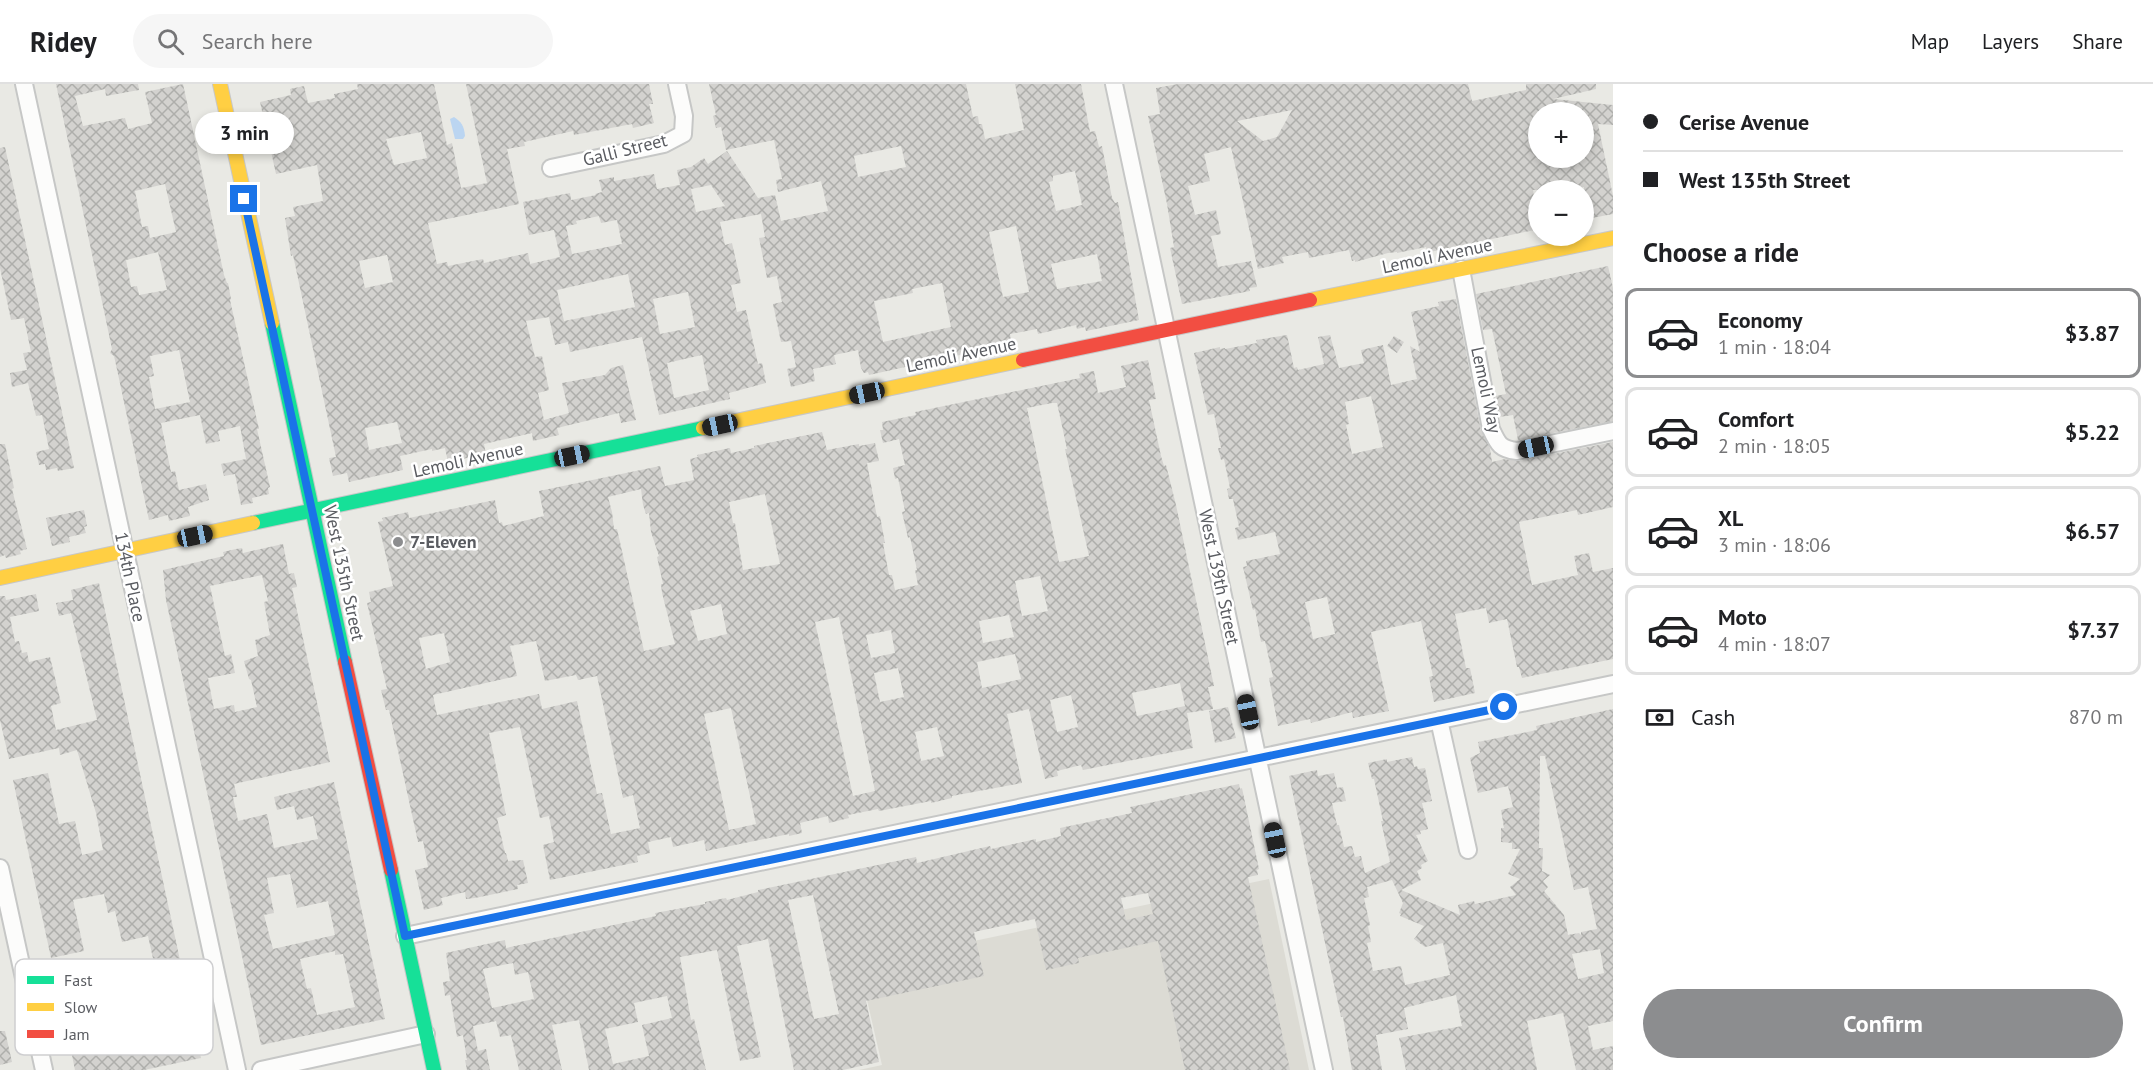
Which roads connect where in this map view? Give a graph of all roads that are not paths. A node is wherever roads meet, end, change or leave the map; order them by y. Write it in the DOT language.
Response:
graph roads {
  1 [pos="24,84"];
  2 [pos="677,84"];
  3 [pos="1114,84"];
  4 [pos="225,85"];
  5 [pos="551,168"];
  6 [pos="1613,238"];
  7 [pos="1461,269"];
  8 [pos="1166,330"];
  9 [pos="1613,431"];
  10 [pos="312,512"];
  11 [pos="124,550"];
  12 [pos="0,578"];
  13 [pos="1613,684"];
  14 [pos="1439,720"];
  15 [pos="1258,757"];
  16 [pos="1468,850"];
  17 [pos="0,868"];
  18 [pos="405,936"];
  19 [pos="20,959"];
  20 [pos="213,959"];
  21 [pos="213,960"];
  22 [pos="426,1034"];
  23 [pos="41,1055"];
  24 [pos="44,1070"];
  25 [pos="237,1070"];
  26 [pos="261,1070"];
  27 [pos="434,1070"];
  28 [pos="1324,1070"];
  1 -- 11 [label="street, 134th Place"];
  2 -- 5 [label="street, Galli Street"];
  3 -- 8 [label="street, West 139th Street"];
  4 -- 10 [label="street, West 135th Street"];
  6 -- 7 [label="street, Lemoli Avenue"];
  7 -- 8 [label="street, Lemoli Avenue"];
  7 -- 9 [label="street, Lemoli Way"];
  8 -- 10 [label="street, Lemoli Avenue"];
  8 -- 15 [label="street, West 139th Street"];
  10 -- 11 [label="street, Lemoli Avenue"];
  10 -- 18 [label="street, West 135th Street"];
  11 -- 12 [label="street, Lemoli Avenue"];
  11 -- 20 [label="street, 134th Place"];
  13 -- 14 [label="street"];
  14 -- 15 [label="street"];
  14 -- 16 [label="street"];
  15 -- 18 [label="street"];
  15 -- 28 [label="street, West 139th Street"];
  17 -- 19 [label="street"];
  18 -- 22 [label="street, West 135th Street"];
  21 -- 25 [label="street, 134th Place"];
  22 -- 26 [label="street"];
  22 -- 27 [label="street, West 135th Street"];
  23 -- 24 [label="street"];
}
